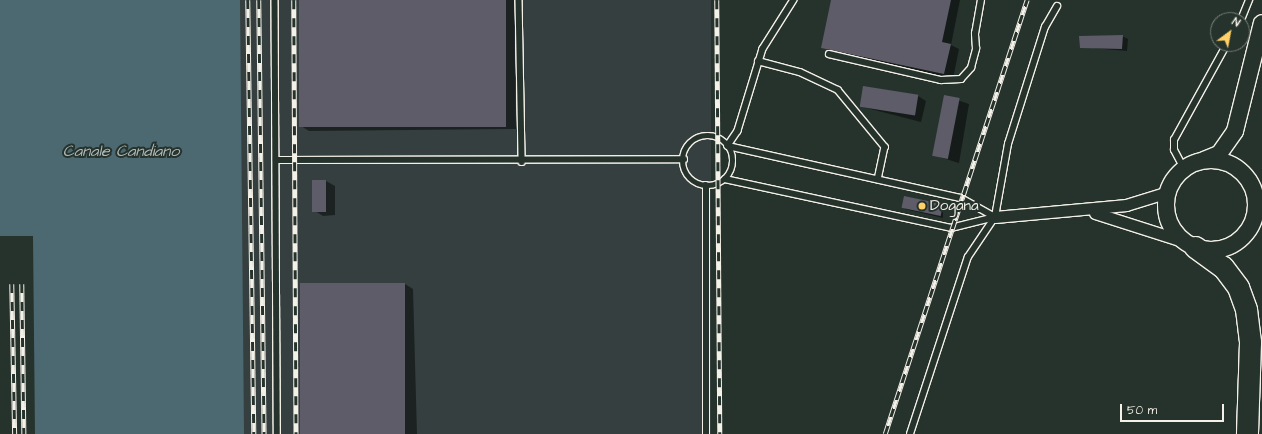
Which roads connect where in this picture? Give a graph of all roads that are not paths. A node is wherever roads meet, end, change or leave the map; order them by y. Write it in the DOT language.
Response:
graph roads {
  1 [pos="275,0"];
  2 [pos="519,0"];
  3 [pos="794,0"];
  4 [pos="981,0"];
  5 [pos="1249,0"];
  6 [pos="1057,6"];
  7 [pos="1244,12"];
  8 [pos="1262,23"];
  9 [pos="1223,52"];
  10 [pos="829,54"];
  11 [pos="758,61"];
  12 [pos="728,146"];
  13 [pos="684,159"];
  14 [pos="278,160"];
  15 [pos="522,162"];
  16 [pos="1198,162"];
  17 [pos="1184,169"];
  18 [pos="725,179"];
  19 [pos="878,179"];
  20 [pos="706,185"];
  21 [pos="1257,191"];
  22 [pos="1168,192"];
  23 [pos="1084,211"];
  24 [pos="995,217"];
  25 [pos="1262,226"];
  26 [pos="1245,234"];
  27 [pos="1189,244"];
  28 [pos="276,434"];
  29 [pos="706,434"];
  30 [pos="910,434"];
  31 [pos="1247,434"];
  1 -- 14 [label="lane"];
  2 -- 15 [label="lane"];
  3 -- 11 [label="lane"];
  4 -- 10 [label="lane"];
  5 -- 7 [label="lane"];
  6 -- 24 [label="lane"];
  8 -- 16 [label="street"];
  9 -- 17 [label="lane"];
  11 -- 12 [label="lane"];
  11 -- 19 [label="lane"];
  12 -- 13 [label="lane"];
  12 -- 18 [label="lane"];
  12 -- 19 [label="lane"];
  13 -- 15 [label="lane"];
  13 -- 20 [label="lane"];
  14 -- 15 [label="lane"];
  14 -- 28 [label="lane"];
  16 -- 17 [label="street"];
  16 -- 21 [label="street"];
  17 -- 22 [label="street"];
  18 -- 20 [label="lane"];
  18 -- 24 [label="lane"];
  19 -- 24 [label="lane"];
  20 -- 29 [label="lane"];
  21 -- 26 [label="street"];
  22 -- 23 [label="street"];
  22 -- 27 [label="street"];
  23 -- 24 [label="street"];
  23 -- 27 [label="street"];
  24 -- 30 [label="lane"];
  25 -- 26 [label="street"];
  26 -- 27 [label="street"];
  27 -- 31 [label="highway"];
}
